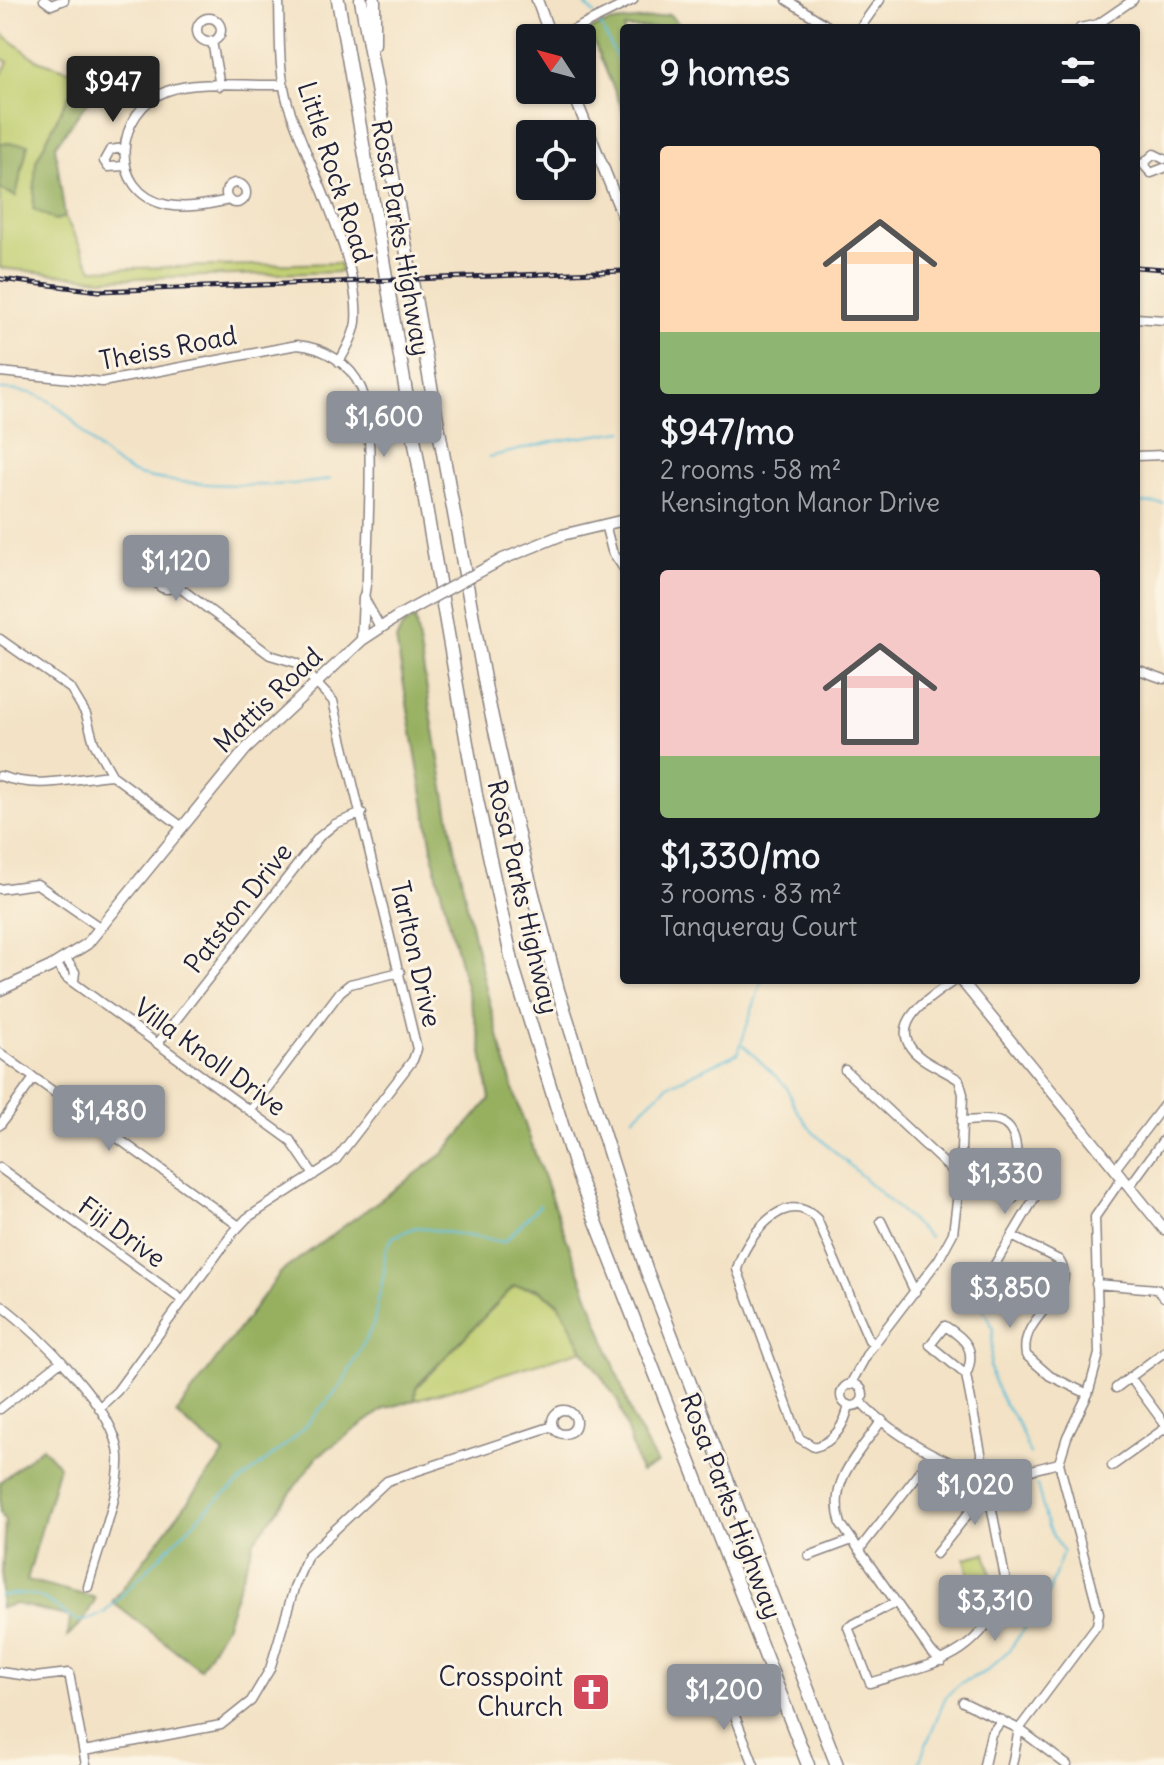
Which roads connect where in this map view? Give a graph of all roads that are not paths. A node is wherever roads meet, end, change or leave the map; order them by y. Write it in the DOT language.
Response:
graph roads {
  1 [pos="44,0"];
  2 [pos="64,0"];
  3 [pos="279,0"];
  4 [pos="338,0"];
  5 [pos="361,0"];
  6 [pos="374,0"];
  7 [pos="537,0"];
  8 [pos="633,0"];
  9 [pos="787,0"];
  10 [pos="880,0"];
  11 [pos="1133,0"];
  12 [pos="548,24"];
  13 [pos="583,24"];
  14 [pos="825,24"];
  15 [pos="863,24"];
  16 [pos="1101,24"];
  17 [pos="212,41"];
  18 [pos="375,83"];
  19 [pos="284,85"];
  20 [pos="220,86"];
  21 [pos="578,104"];
  22 [pos="124,148"];
  23 [pos="1164,159"];
  24 [pos="1140,163"];
  25 [pos="1140,165"];
  26 [pos="125,166"];
  27 [pos="1164,168"];
  28 [pos="229,200"];
  29 [pos="620,209"];
  30 [pos="1140,318"];
  31 [pos="1164,320"];
  32 [pos="339,362"];
  33 [pos="0,372"];
  34 [pos="1164,455"];
  35 [pos="1140,456"];
  36 [pos="620,521"];
  37 [pos="605,524"];
  38 [pos="620,563"];
  39 [pos="176,585"];
  40 [pos="364,598"];
  41 [pos="380,627"];
  42 [pos="0,639"];
  43 [pos="362,640"];
  44 [pos="1140,670"];
  45 [pos="1164,679"];
  46 [pos="317,682"];
  47 [pos="112,775"];
  48 [pos="0,776"];
  49 [pos="362,813"];
  50 [pos="181,826"];
  51 [pos="0,889"];
  52 [pos="101,928"];
  53 [pos="61,961"];
  54 [pos="400,972"];
  55 [pos="952,984"];
  56 [pos="961,984"];
  57 [pos="0,990"];
  58 [pos="158,1043"];
  59 [pos="0,1053"];
  60 [pos="845,1070"];
  61 [pos="34,1078"];
  62 [pos="1164,1105"];
  63 [pos="251,1110"];
  64 [pos="962,1121"];
  65 [pos="0,1125"];
  66 [pos="1164,1139"];
  67 [pos="0,1168"];
  68 [pos="314,1175"];
  69 [pos="1047,1177"];
  70 [pos="960,1178"];
  71 [pos="1122,1178"];
  72 [pos="1013,1199"];
  73 [pos="881,1221"];
  74 [pos="239,1226"];
  75 [pos="1164,1229"];
  76 [pos="1012,1236"];
  77 [pos="991,1271"];
  78 [pos="1096,1284"];
  79 [pos="915,1292"];
  80 [pos="1164,1297"];
  81 [pos="182,1300"];
  82 [pos="0,1304"];
  83 [pos="874,1344"];
  84 [pos="1164,1352"];
  85 [pos="61,1361"];
  86 [pos="966,1375"];
  87 [pos="1130,1377"];
  88 [pos="850,1385"];
  89 [pos="1116,1388"];
  90 [pos="1088,1394"];
  91 [pos="861,1402"];
  92 [pos="849,1405"];
  93 [pos="99,1408"];
  94 [pos="0,1409"];
  95 [pos="882,1420"];
  96 [pos="1164,1423"];
  97 [pos="553,1426"];
  98 [pos="1164,1429"];
  99 [pos="933,1455"];
  100 [pos="1059,1463"];
  101 [pos="1112,1466"];
  102 [pos="987,1473"];
  103 [pos="986,1485"];
  104 [pos="852,1540"];
  105 [pos="859,1550"];
  106 [pos="936,1554"];
  107 [pos="809,1556"];
  108 [pos="88,1587"];
  109 [pos="896,1602"];
  110 [pos="942,1661"];
  111 [pos="0,1672"];
  112 [pos="724,1688"];
  113 [pos="963,1702"];
  114 [pos="1002,1720"];
  115 [pos="1019,1729"];
  116 [pos="84,1751"];
  117 [pos="807,1763"];
  118 [pos="86,1765"];
  119 [pos="754,1765"];
  120 [pos="837,1765"];
  121 [pos="984,1765"];
  122 [pos="1012,1765"];
  123 [pos="1067,1765"];
  1 -- 2 [label="street"];
  3 -- 19 [label="street, Little Rock Road"];
  4 -- 117 [label="highway, Rosa Parks Highway"];
  5 -- 18 [label="highway"];
  6 -- 18 [label="highway"];
  7 -- 12 [label="main road"];
  8 -- 13 [label="street"];
  9 -- 14 [label="street"];
  10 -- 15 [label="street"];
  11 -- 16 [label="street"];
  17 -- 20 [label="street"];
  18 -- 120 [label="highway, Rosa Parks Highway"];
  19 -- 20 [label="street"];
  19 -- 32 [label="street, Little Rock Road"];
  20 -- 22 [label="street"];
  21 -- 29 [label="main road"];
  22 -- 26 [label="street"];
  22 -- 26 [label="street"];
  23 -- 24 [label="street"];
  25 -- 27 [label="street"];
  26 -- 28 [label="street"];
  30 -- 31 [label="street"];
  32 -- 33 [label="street, Theiss Road"];
  32 -- 40 [label="street"];
  34 -- 35 [label="street"];
  36 -- 37 [label="main road, Mattis Road"];
  37 -- 38 [label="street"];
  37 -- 41 [label="main road, Mattis Road, bridge"];
  39 -- 46 [label="street"];
  40 -- 41 [label="street"];
  40 -- 43 [label="main road"];
  41 -- 43 [label="main road, Mattis Road"];
  42 -- 47 [label="street"];
  43 -- 46 [label="main road, Mattis Road"];
  44 -- 45 [label="street"];
  46 -- 49 [label="street, Tarlton Drive"];
  46 -- 50 [label="main road, Mattis Road"];
  47 -- 48 [label="street"];
  47 -- 50 [label="street"];
  49 -- 54 [label="street, Tarlton Drive"];
  49 -- 58 [label="street, Patston Drive"];
  50 -- 52 [label="main road, Mattis Road"];
  51 -- 52 [label="street"];
  52 -- 53 [label="main road, Mattis Road"];
  53 -- 57 [label="main road, Mattis Road"];
  53 -- 58 [label="street, Villa Knoll Drive"];
  54 -- 63 [label="street"];
  54 -- 68 [label="street, Tarlton Drive"];
  55 -- 64 [label="street"];
  56 -- 71 [label="main road"];
  58 -- 63 [label="street, Villa Knoll Drive"];
  59 -- 61 [label="street"];
  60 -- 70 [label="street"];
  61 -- 65 [label="street"];
  61 -- 74 [label="street"];
  62 -- 71 [label="street"];
  63 -- 68 [label="street, Villa Knoll Drive"];
  64 -- 70 [label="street"];
  64 -- 72 [label="street"];
  66 -- 71 [label="street"];
  67 -- 81 [label="street, Fiji Drive"];
  68 -- 74 [label="street, Tarlton Drive"];
  69 -- 76 [label="street"];
  70 -- 79 [label="street"];
  71 -- 75 [label="main road"];
  71 -- 78 [label="street"];
  73 -- 79 [label="street"];
  74 -- 81 [label="street, Tarlton Drive"];
  76 -- 77 [label="street"];
  76 -- 90 [label="street"];
  78 -- 80 [label="street"];
  78 -- 90 [label="street"];
  79 -- 83 [label="street"];
  81 -- 93 [label="street, Tarlton Drive"];
  82 -- 85 [label="street"];
  83 -- 88 [label="street"];
  83 -- 92 [label="street"];
  84 -- 87 [label="street"];
  85 -- 93 [label="street"];
  85 -- 94 [label="street"];
  86 -- 86 [label="street"];
  86 -- 102 [label="street"];
  87 -- 89 [label="street"];
  87 -- 96 [label="street"];
  88 -- 91 [label="street"];
  88 -- 92 [label="street"];
  90 -- 100 [label="street"];
  91 -- 92 [label="street"];
  91 -- 95 [label="street"];
  93 -- 108 [label="street"];
  95 -- 99 [label="street"];
  95 -- 104 [label="street"];
  97 -- 116 [label="street"];
  98 -- 101 [label="street"];
  99 -- 102 [label="street"];
  99 -- 105 [label="street"];
  100 -- 102 [label="street"];
  100 -- 115 [label="street"];
  102 -- 103 [label="street"];
  103 -- 106 [label="street"];
  103 -- 110 [label="street"];
  104 -- 105 [label="street"];
  104 -- 107 [label="street"];
  105 -- 109 [label="street"];
  109 -- 110 [label="street"];
  109 -- 110 [label="street"];
  111 -- 116 [label="street"];
  112 -- 119 [label="street"];
  113 -- 114 [label="street"];
  114 -- 115 [label="street"];
  114 -- 121 [label="street"];
  115 -- 122 [label="street"];
  115 -- 123 [label="street"];
  116 -- 118 [label="street"];
}
